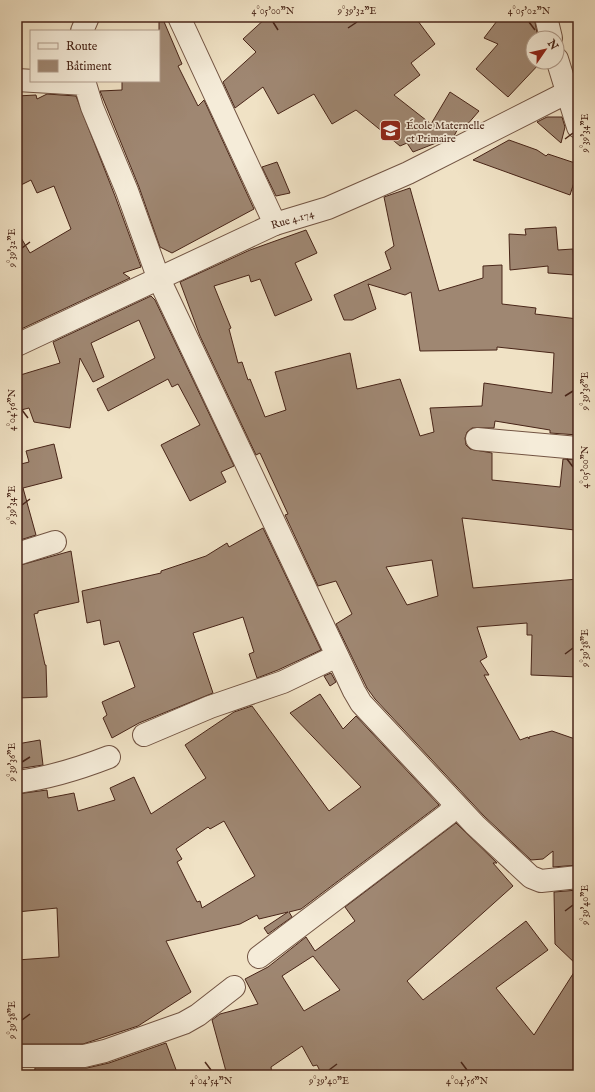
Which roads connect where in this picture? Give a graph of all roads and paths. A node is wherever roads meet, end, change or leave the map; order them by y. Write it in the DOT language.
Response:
graph roads {
  1 [pos="88,17"];
  2 [pos="179,17"];
  3 [pos="546,17"];
  4 [pos="82,30"];
  5 [pos="549,30"];
  6 [pos="560,70"];
  7 [pos="17,80"];
  8 [pos="30,80"];
  9 [pos="85,82"];
  10 [pos="566,93"];
  11 [pos="578,126"];
  12 [pos="275,224"];
  13 [pos="158,277"];
  14 [pos="17,345"];
  15 [pos="477,438"];
  16 [pos="578,448"];
  17 [pos="55,542"];
  18 [pos="17,554"];
  19 [pos="337,656"];
  20 [pos="144,734"];
  21 [pos="108,757"];
  22 [pos="17,782"];
  23 [pos="455,804"];
  24 [pos="578,877"];
  25 [pos="259,957"];
  26 [pos="234,988"];
  27 [pos="17,1056"];
  1 -- 4 [label="street"];
  2 -- 12 [label="street"];
  3 -- 5 [label="street"];
  6 -- 10 [label="street"];
  7 -- 8 [label="street"];
  9 -- 13 [label="street"];
  10 -- 11 [label="street"];
  10 -- 12 [label="street, Rue 4.174"];
  12 -- 13 [label="street, Rue 4.174"];
  13 -- 14 [label="street, Rue 4.174"];
  13 -- 19 [label="street"];
  15 -- 16 [label="street"];
  17 -- 18 [label="street"];
  19 -- 20 [label="street"];
  19 -- 23 [label="street"];
  21 -- 22 [label="street"];
  23 -- 24 [label="street"];
  23 -- 25 [label="street"];
  26 -- 27 [label="street"];
}
